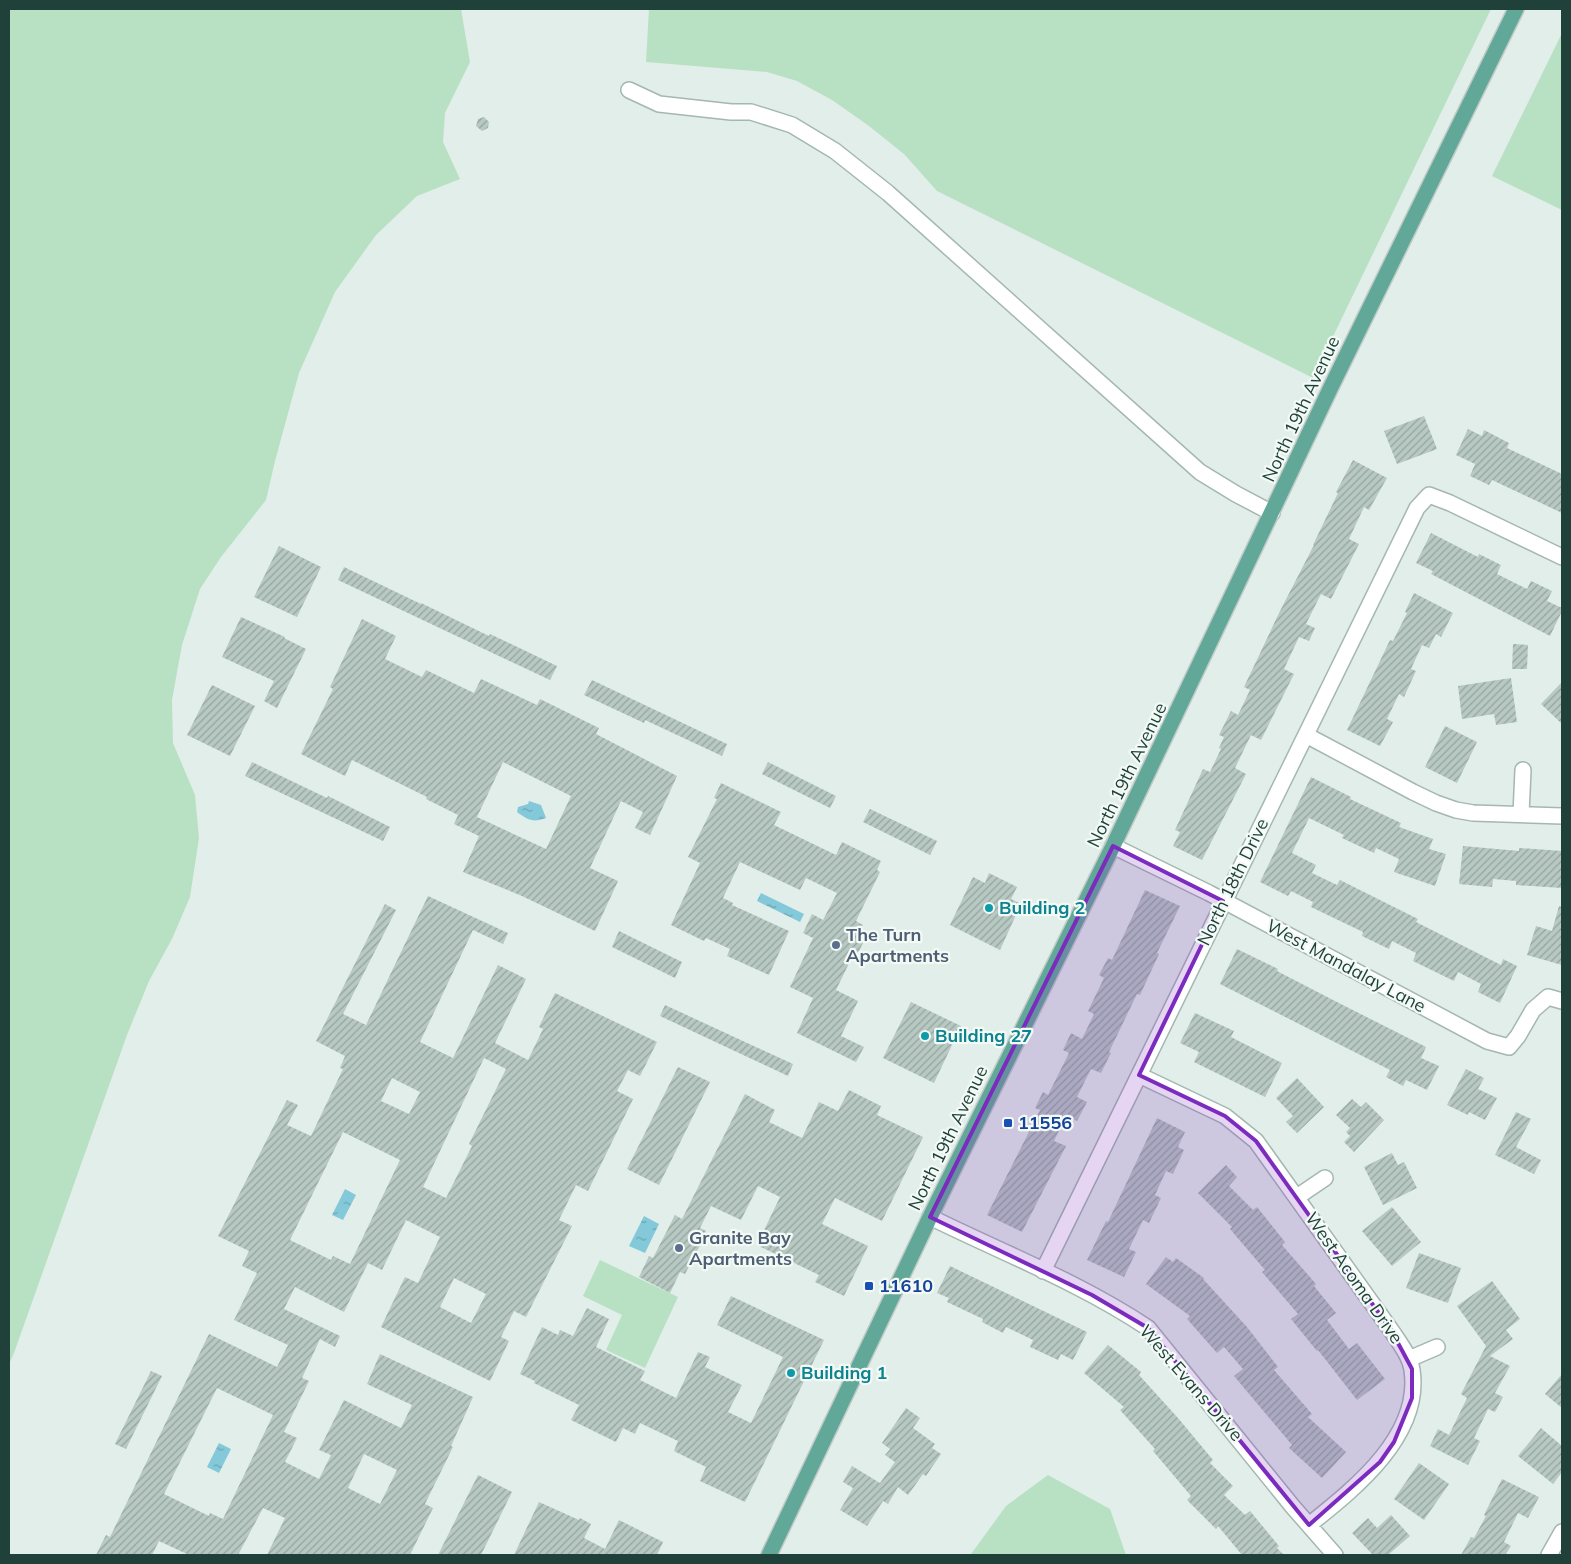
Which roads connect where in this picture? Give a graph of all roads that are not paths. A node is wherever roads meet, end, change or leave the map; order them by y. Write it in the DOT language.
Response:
graph roads {
  1 [pos="1516,9"];
  2 [pos="628,90"];
  3 [pos="1272,513"];
  4 [pos="1562,557"];
  5 [pos="1306,735"];
  6 [pos="1523,770"];
  7 [pos="1521,814"];
  8 [pos="1562,816"];
  9 [pos="1113,846"];
  10 [pos="1223,901"];
  11 [pos="1562,1000"];
  12 [pos="1139,1075"];
  13 [pos="1325,1178"];
  14 [pos="1297,1198"];
  15 [pos="930,1217"];
  16 [pos="1043,1272"];
  17 [pos="1437,1347"];
  18 [pos="1409,1359"];
  19 [pos="1309,1525"];
  20 [pos="1562,1532"];
  21 [pos="769,1555"];
  22 [pos="1335,1555"];
  23 [pos="1549,1555"];
  1 -- 3 [label="main road, North 19th Avenue"];
  2 -- 3 [label="street"];
  3 -- 9 [label="main road, North 19th Avenue"];
  4 -- 5 [label="street, North 18th Drive"];
  5 -- 7 [label="street"];
  5 -- 10 [label="street, North 18th Drive"];
  6 -- 7 [label="street"];
  7 -- 8 [label="street"];
  9 -- 10 [label="street, West Mandalay Lane"];
  9 -- 15 [label="main road, North 19th Avenue"];
  10 -- 11 [label="street, West Mandalay Lane"];
  10 -- 12 [label="street, North 18th Drive"];
  12 -- 14 [label="street, West Acoma Drive"];
  12 -- 16 [label="street, North 18th Drive"];
  13 -- 14 [label="street, West Acoma Drive"];
  14 -- 18 [label="street, West Acoma Drive"];
  15 -- 16 [label="street, West Evans Drive"];
  15 -- 21 [label="main road, North 19th Avenue"];
  16 -- 19 [label="street, West Evans Drive"];
  17 -- 18 [label="street, West Acoma Drive"];
  18 -- 19 [label="street, West Acoma Drive"];
  19 -- 22 [label="street, West Evans Drive"];
  20 -- 23 [label="street"];
}
